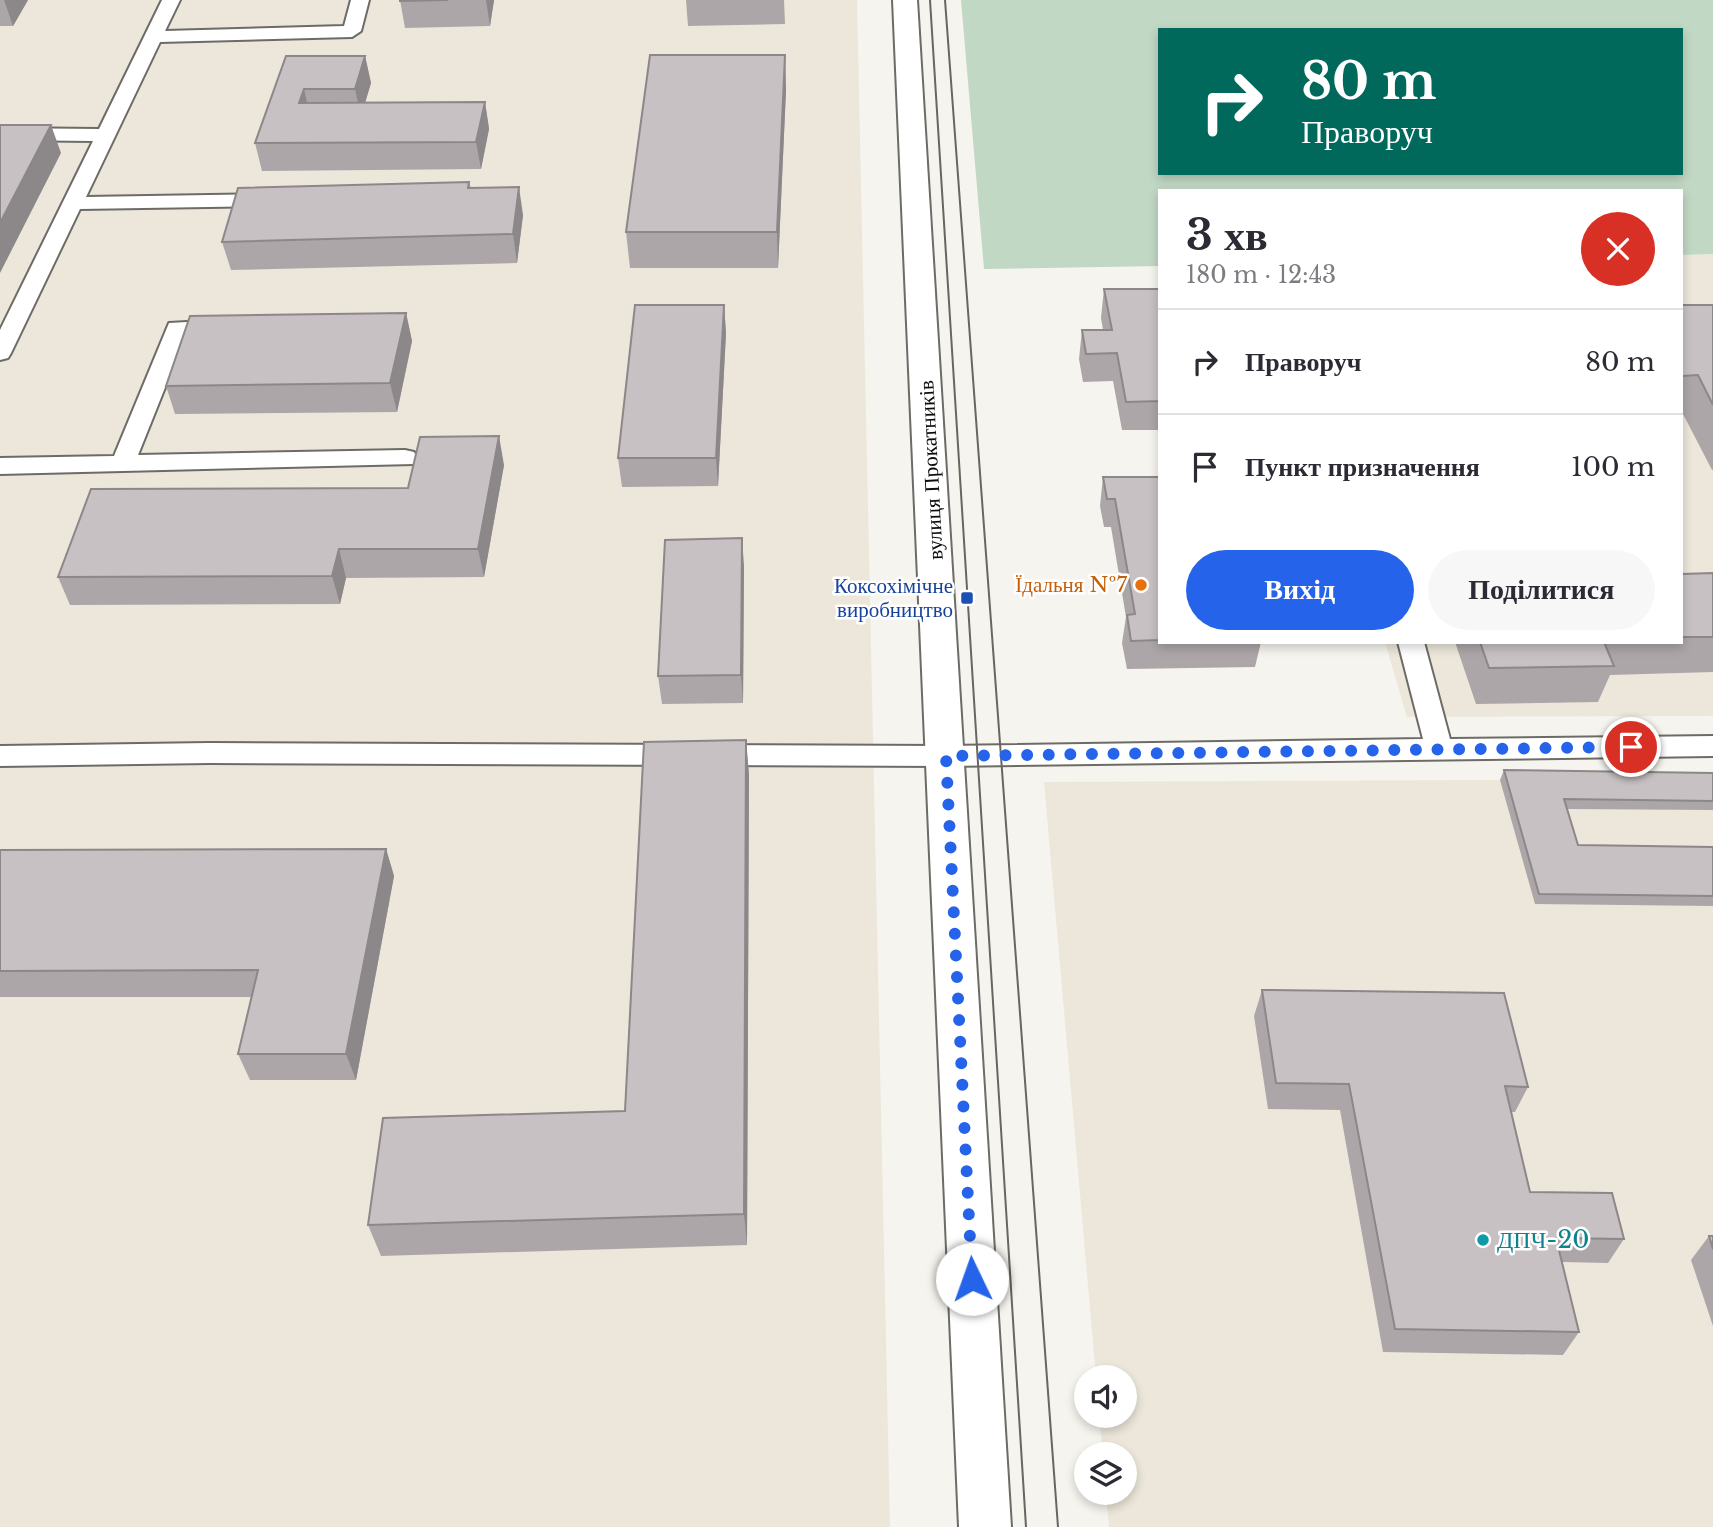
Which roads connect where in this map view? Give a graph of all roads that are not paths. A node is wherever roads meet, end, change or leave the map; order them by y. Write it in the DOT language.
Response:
graph roads {
  1 [pos="171,0"];
  2 [pos="360,0"];
  3 [pos="905,0"];
  4 [pos="153,37"];
  5 [pos="0,134"];
  6 [pos="106,135"];
  7 [pos="282,200"];
  8 [pos="73,202"];
  9 [pos="243,327"];
  10 [pos="0,353"];
  11 [pos="405,458"];
  12 [pos="123,464"];
  13 [pos="0,466"];
  14 [pos="1412,644"];
  15 [pos="1713,746"];
  16 [pos="1439,749"];
  17 [pos="0,756"];
  18 [pos="946,756"];
  19 [pos="985,1527"];
  1 -- 4 [label="lane"];
  2 -- 4 [label="lane"];
  3 -- 18 [label="street, вулиця Прокатників"];
  4 -- 6 [label="lane"];
  5 -- 6 [label="lane"];
  6 -- 8 [label="lane"];
  7 -- 8 [label="lane"];
  8 -- 10 [label="lane"];
  9 -- 12 [label="lane"];
  11 -- 12 [label="lane"];
  12 -- 13 [label="lane"];
  14 -- 16 [label="lane"];
  15 -- 16 [label="lane"];
  16 -- 18 [label="lane"];
  17 -- 18 [label="lane"];
  18 -- 19 [label="street, вулиця Прокатників"];
}
